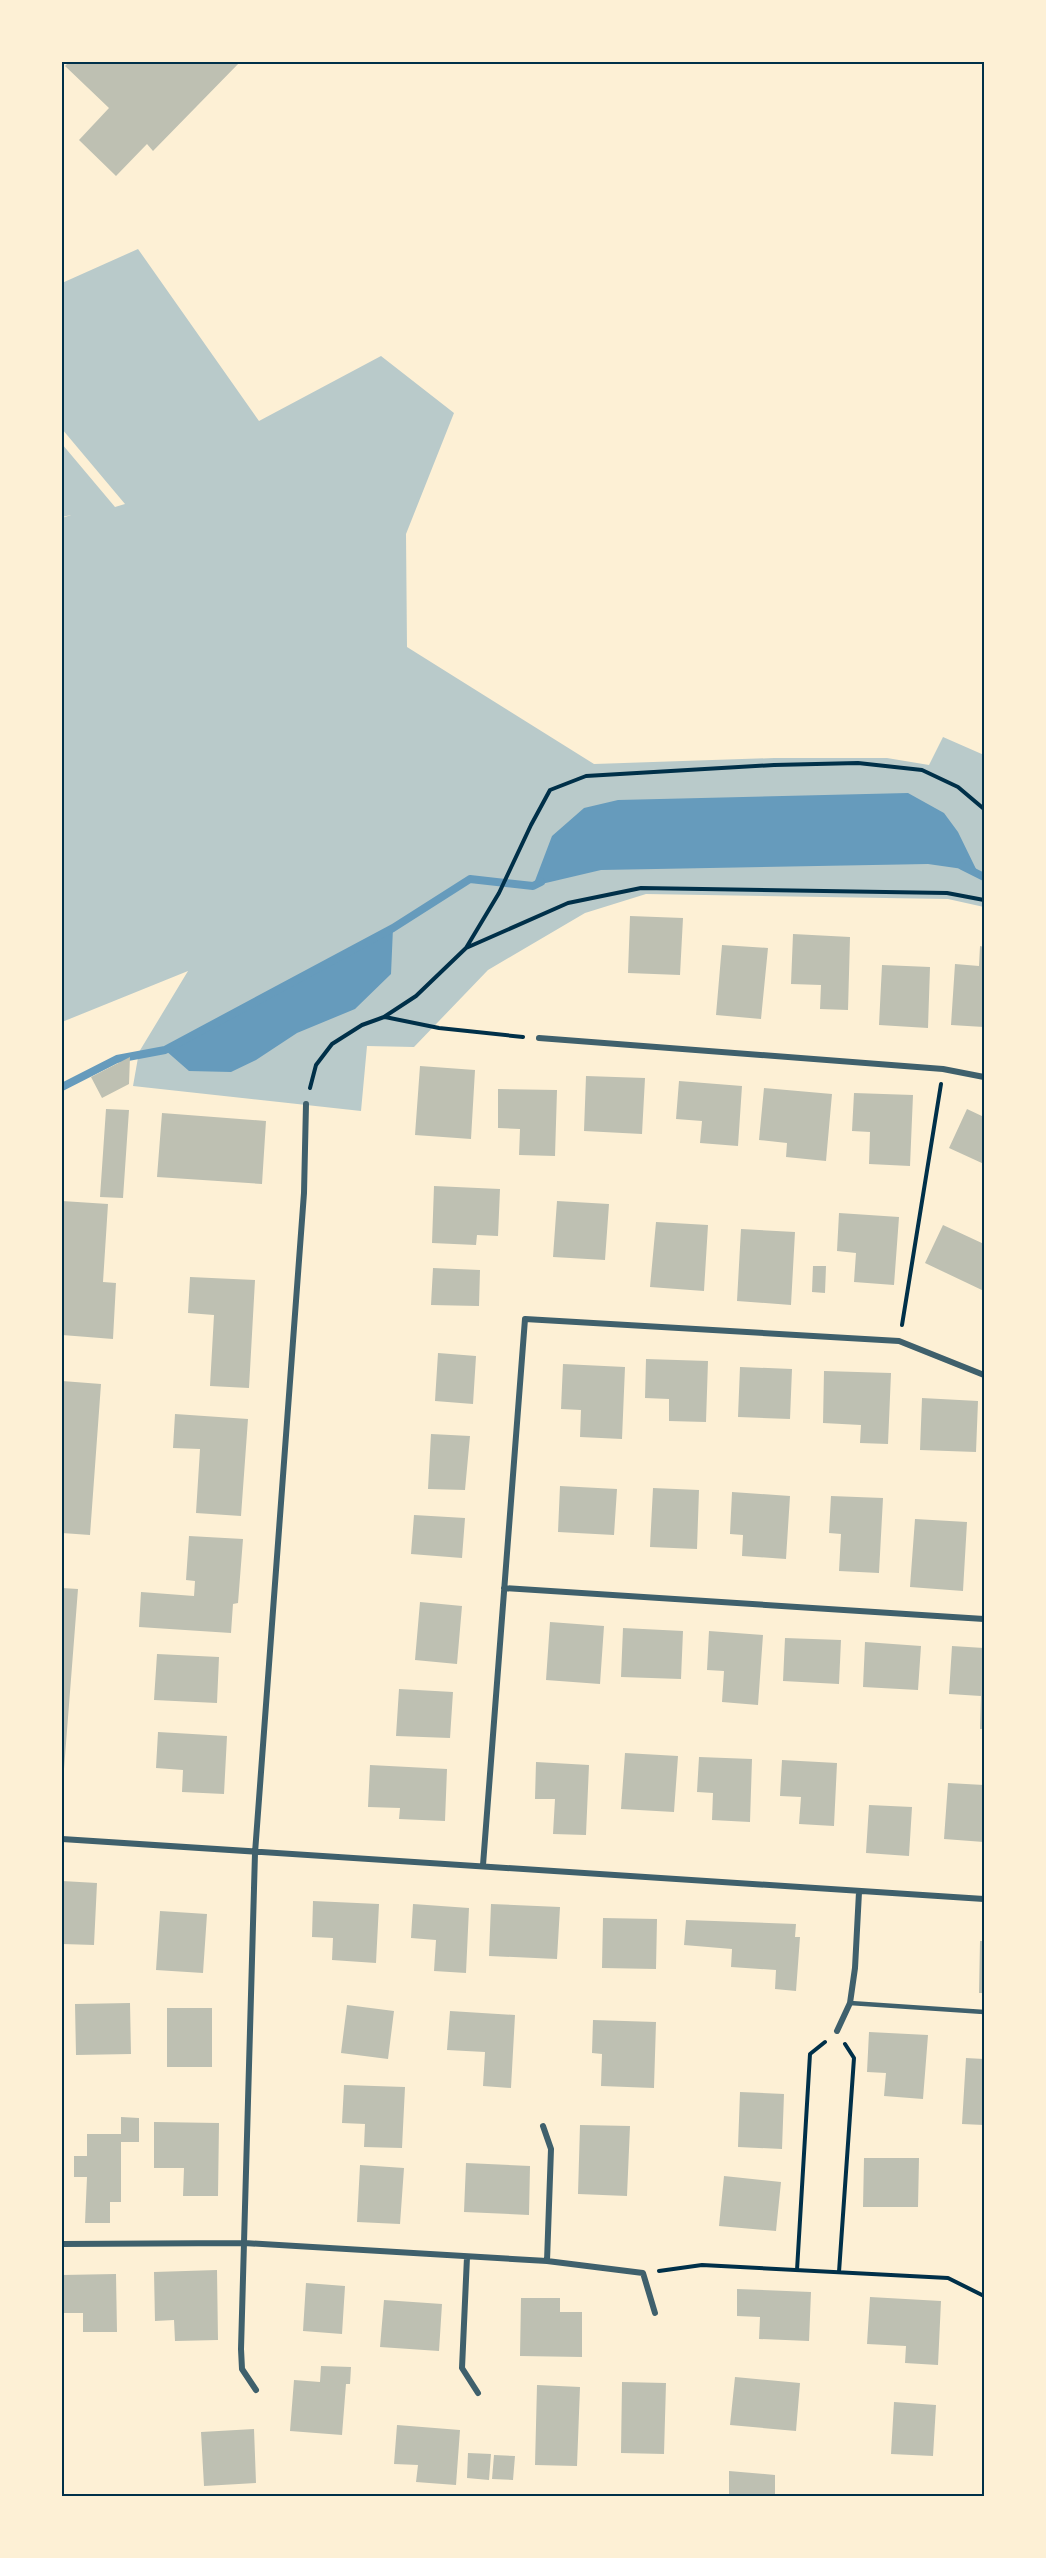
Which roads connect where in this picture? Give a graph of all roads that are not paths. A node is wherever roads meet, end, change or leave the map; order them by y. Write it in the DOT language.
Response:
graph roads {
  1 [pos="539,1038"];
  2 [pos="984,1077"];
  3 [pos="306,1104"];
  4 [pos="984,1375"];
  5 [pos="504,1588"];
  6 [pos="984,1619"];
  7 [pos="62,1839"];
  8 [pos="255,1853"];
  9 [pos="483,1865"];
  10 [pos="859,1892"];
  11 [pos="984,1899"];
  12 [pos="850,2003"];
  13 [pos="984,2012"];
  14 [pos="837,2031"];
  15 [pos="543,2126"];
  16 [pos="244,2243"];
  17 [pos="62,2244"];
  18 [pos="467,2257"];
  19 [pos="547,2261"];
  20 [pos="655,2313"];
  21 [pos="256,2390"];
  22 [pos="478,2393"];
  1 -- 2 [label="street"];
  3 -- 8 [label="street"];
  4 -- 5 [label="street"];
  5 -- 6 [label="street"];
  5 -- 9 [label="street"];
  7 -- 8 [label="street"];
  8 -- 9 [label="street"];
  8 -- 16 [label="street"];
  9 -- 10 [label="street"];
  10 -- 11 [label="street"];
  10 -- 12 [label="street"];
  12 -- 13 [label="lane"];
  12 -- 14 [label="street"];
  15 -- 19 [label="street"];
  16 -- 17 [label="street"];
  16 -- 18 [label="street"];
  16 -- 21 [label="street"];
  18 -- 19 [label="street"];
  18 -- 22 [label="street"];
  19 -- 20 [label="street"];
}
